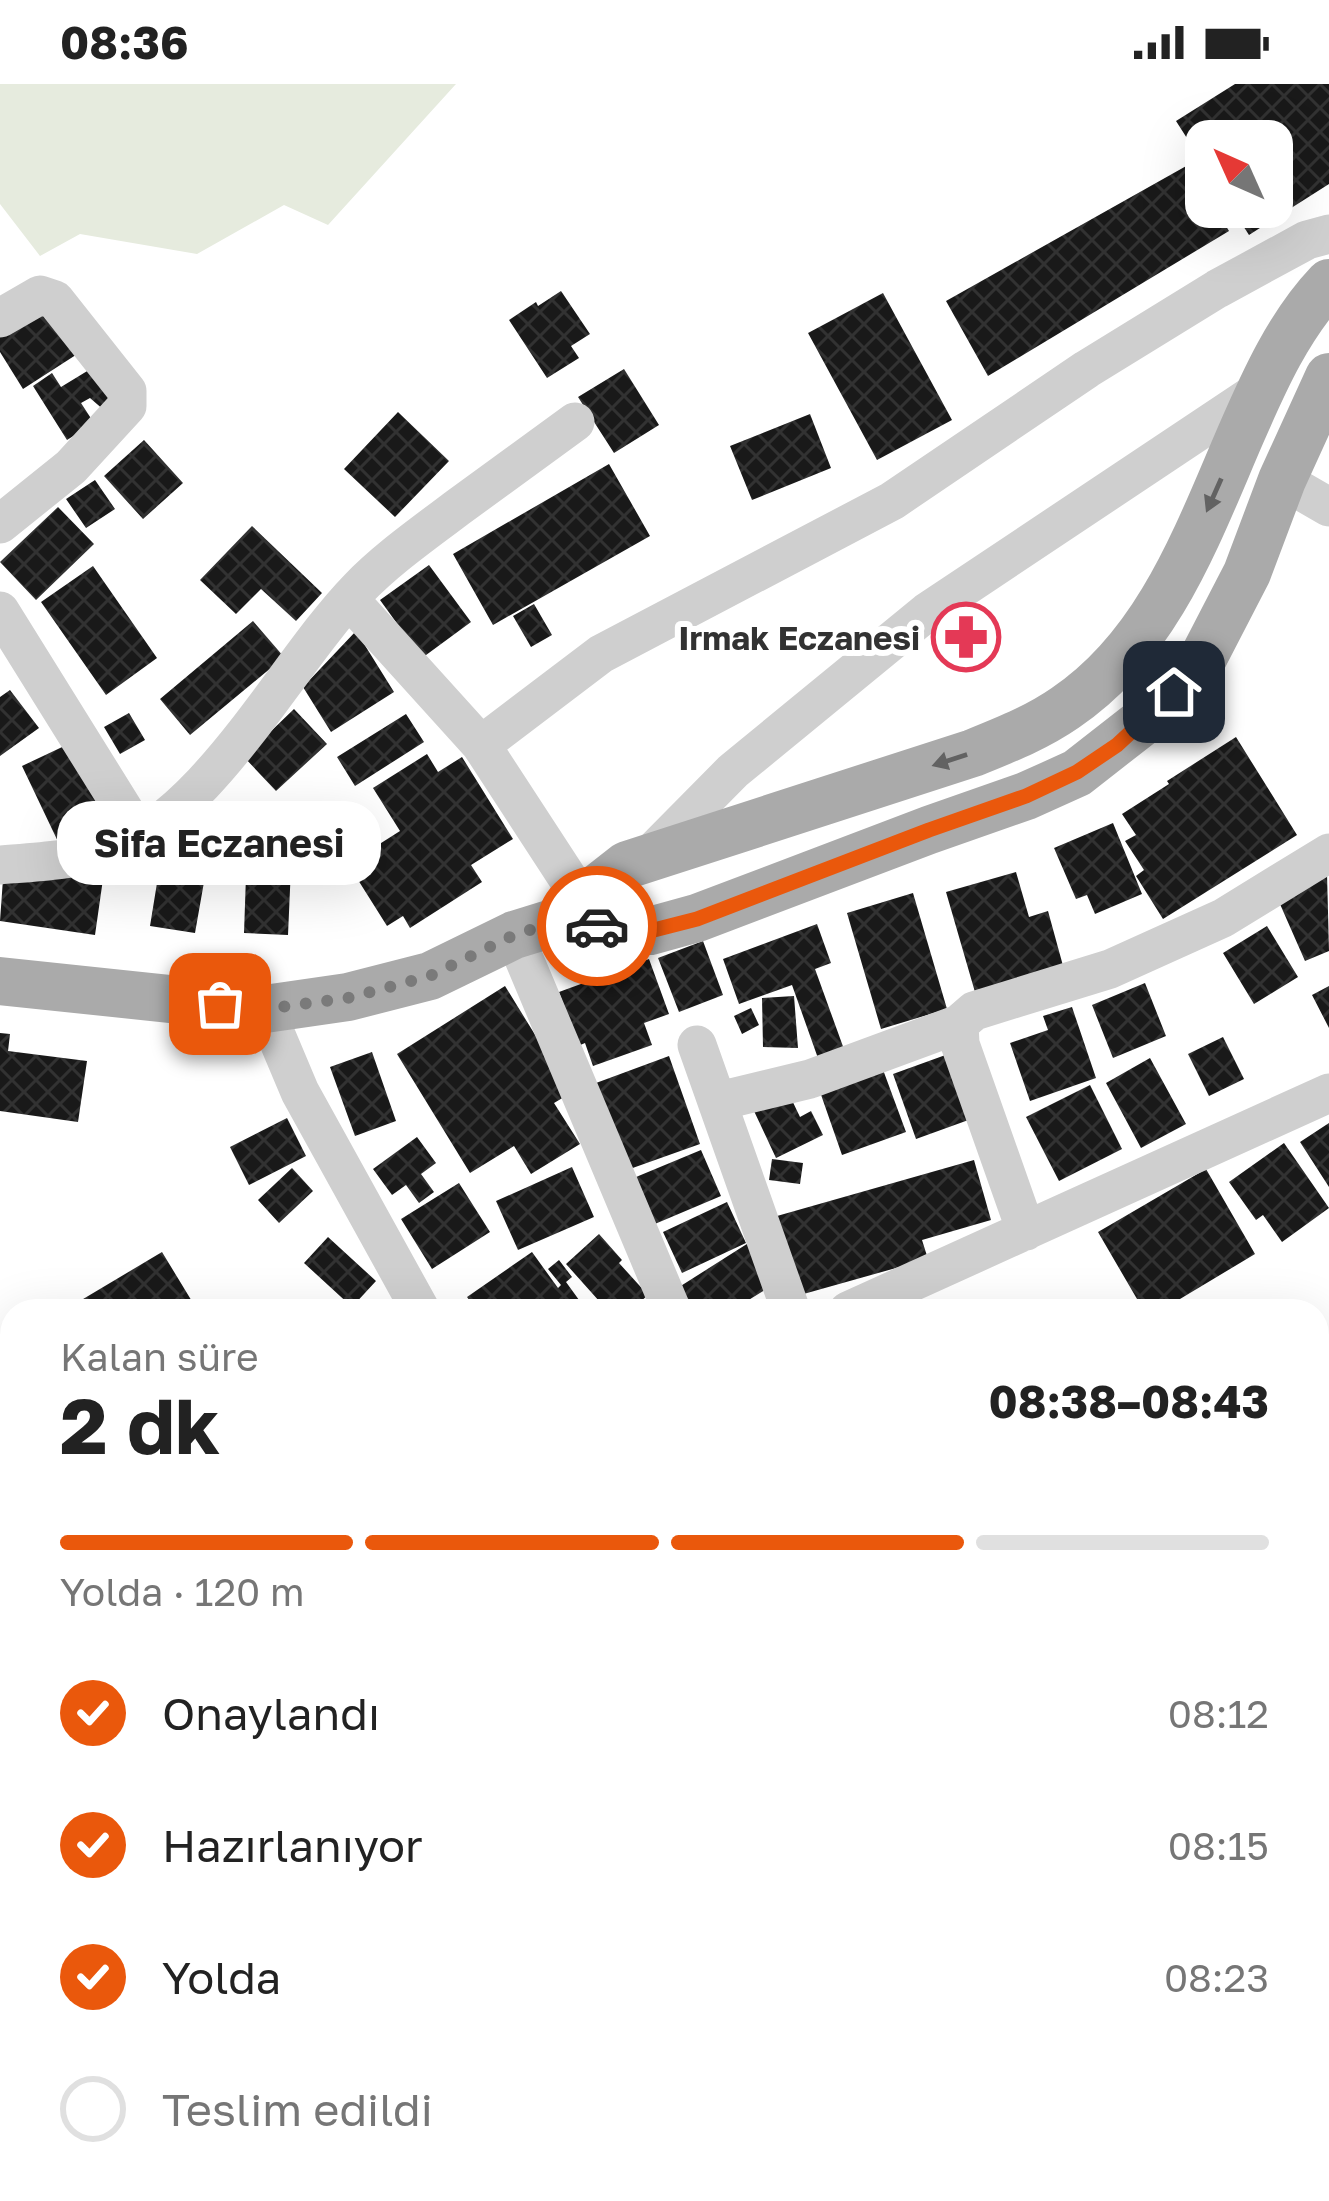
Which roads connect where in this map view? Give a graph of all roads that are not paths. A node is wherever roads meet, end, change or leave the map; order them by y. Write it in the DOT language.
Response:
graph roads {
  1 [pos="1329,234"];
  2 [pos="1329,283"];
  3 [pos="0,318"];
  4 [pos="1329,376"];
  5 [pos="1260,390"];
  6 [pos="575,422"];
  7 [pos="1282,480"];
  8 [pos="1329,507"];
  9 [pos="0,524"];
  10 [pos="349,599"];
  11 [pos="0,610"];
  12 [pos="481,745"];
  13 [pos="140,836"];
  14 [pos="1329,853"];
  15 [pos="647,858"];
  16 [pos="0,865"];
  17 [pos="549,919"];
  18 [pos="0,981"];
  19 [pos="265,1009"];
  20 [pos="959,1024"];
  21 [pos="697,1045"];
  22 [pos="1329,1093"];
  23 [pos="718,1101"];
  24 [pos="1026,1231"];
  25 [pos="406,1299"];
  26 [pos="668,1299"];
  27 [pos="787,1299"];
  28 [pos="875,1299"];
  1 -- 12 [label="street"];
  2 -- 5 [label="main road"];
  3 -- 9 [label="street"];
  4 -- 7 [label="main road"];
  5 -- 15 [label="street"];
  5 -- 15 [label="main road, one-way"];
  6 -- 10 [label="street"];
  7 -- 8 [label="street"];
  7 -- 17 [label="main road"];
  10 -- 12 [label="street"];
  10 -- 13 [label="street"];
  11 -- 13 [label="street"];
  12 -- 17 [label="street"];
  13 -- 16 [label="street"];
  14 -- 20 [label="street"];
  15 -- 17 [label="main road"];
  17 -- 19 [label="main road"];
  17 -- 26 [label="street"];
  18 -- 19 [label="main road"];
  19 -- 25 [label="street"];
  20 -- 23 [label="street"];
  20 -- 24 [label="street"];
  21 -- 23 [label="street"];
  22 -- 24 [label="street"];
  23 -- 27 [label="street"];
  24 -- 28 [label="street"];
}
